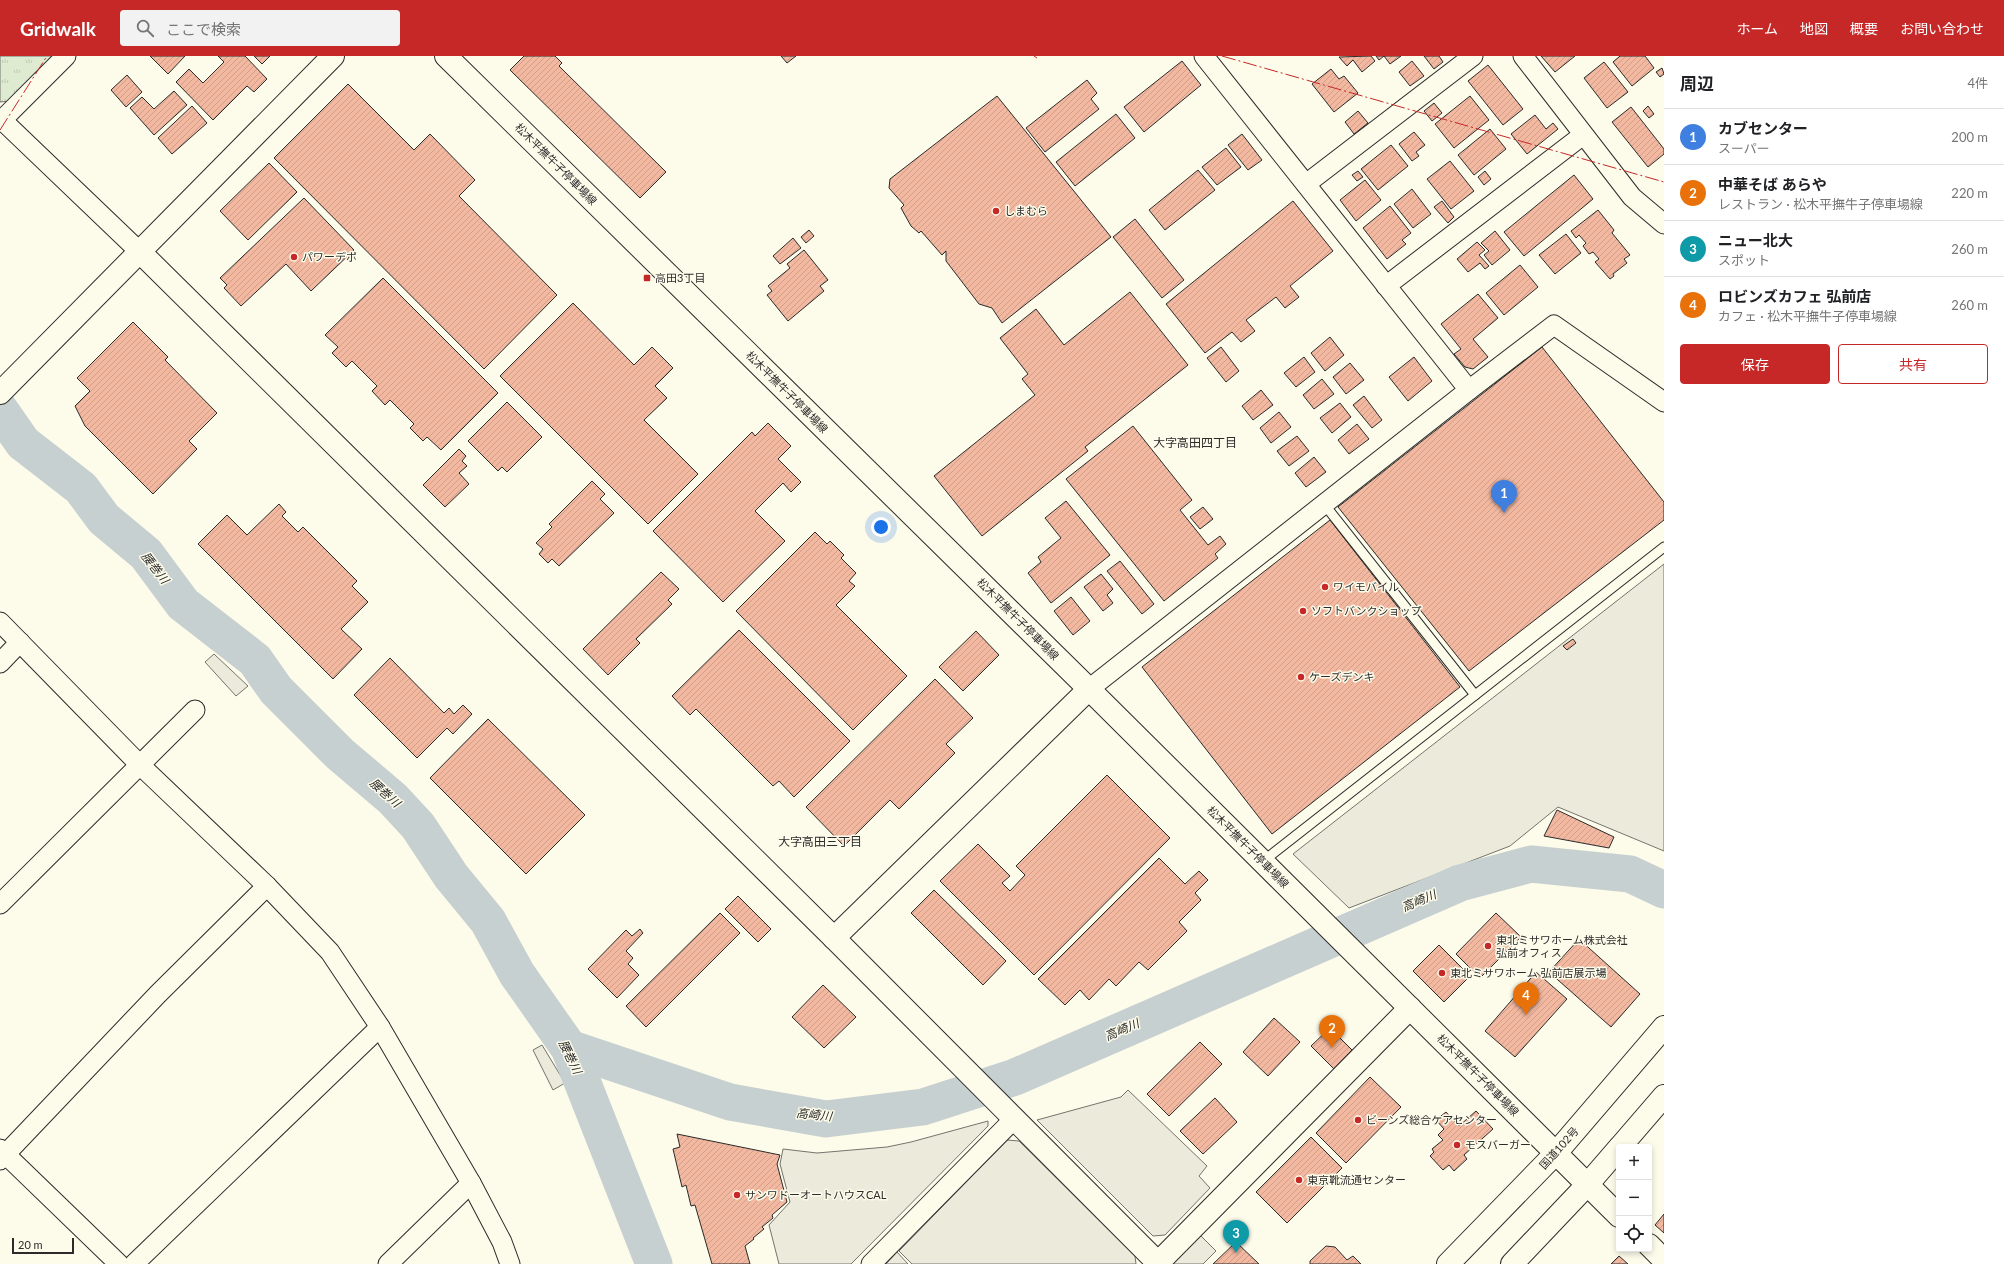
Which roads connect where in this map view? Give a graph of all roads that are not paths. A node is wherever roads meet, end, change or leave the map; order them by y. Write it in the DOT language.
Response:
graph roads {
  1 [pos="66,56"];
  2 [pos="333,56"];
  3 [pos="446,56"];
  4 [pos="1204,56"];
  5 [pos="1472,56"];
  6 [pos="1524,56"];
  7 [pos="1,120"];
  8 [pos="1583,135"];
  9 [pos="1306,184"];
  10 [pos="1664,224"];
  11 [pos="141,252"];
  12 [pos="1386,286"];
  13 [pos="1469,390"];
  14 [pos="0,393"];
  15 [pos="1664,402"];
  16 [pos="1324,504"];
  17 [pos="1664,547"];
  18 [pos="0,622"];
  19 [pos="20,642"];
  20 [pos="0,663"];
  21 [pos="1089,689"];
  22 [pos="1475,695"];
  23 [pos="195,710"];
  24 [pos="139,764"];
  25 [pos="1262,862"];
  26 [pos="267,886"];
  27 [pos="0,904"];
  28 [pos="834,938"];
  29 [pos="1410,1008"];
  30 [pos="380,1026"];
  31 [pos="1664,1027"];
  32 [pos="1664,1096"];
  33 [pos="1007,1112"];
  34 [pos="1622,1144"];
  35 [pos="1616,1151"];
  36 [pos="1556,1153"];
  37 [pos="2,1155"];
  38 [pos="471,1183"];
  39 [pos="1587,1185"];
  40 [pos="1616,1213"];
  41 [pos="1652,1248"];
  42 [pos="1664,1260"];
  43 [pos="1158,1263"];
  44 [pos="119,1264"];
  45 [pos="134,1264"];
  46 [pos="388,1264"];
  47 [pos="510,1264"];
  48 [pos="870,1264"];
  49 [pos="1448,1264"];
  50 [pos="1512,1264"];
  1 -- 7 [label="street"];
  2 -- 11 [label="main road"];
  3 -- 21 [label="main road, 松木平撫牛子停車場線"];
  4 -- 9 [label="street"];
  5 -- 9 [label="street"];
  6 -- 8 [label="street"];
  7 -- 11 [label="street"];
  8 -- 10 [label="street"];
  8 -- 12 [label="street"];
  9 -- 12 [label="street"];
  11 -- 14 [label="main road"];
  11 -- 28 [label="main road"];
  12 -- 13 [label="street"];
  13 -- 15 [label="street"];
  13 -- 16 [label="street"];
  16 -- 21 [label="street"];
  16 -- 22 [label="lane"];
  17 -- 22 [label="lane"];
  18 -- 19 [label="street"];
  19 -- 20 [label="street"];
  19 -- 24 [label="street"];
  21 -- 25 [label="main road, 松木平撫牛子停車場線"];
  21 -- 28 [label="main road"];
  22 -- 25 [label="lane"];
  23 -- 24 [label="street"];
  24 -- 26 [label="street"];
  24 -- 27 [label="street"];
  25 -- 29 [label="main road, 松木平撫牛子停車場線"];
  26 -- 30 [label="street"];
  26 -- 37 [label="street"];
  28 -- 33 [label="main road"];
  29 -- 36 [label="main road, 松木平撫牛子停車場線"];
  29 -- 43 [label="main road"];
  30 -- 38 [label="street"];
  30 -- 45 [label="street"];
  31 -- 36 [label="main road, 国道102号"];
  32 -- 34 [label="main road"];
  33 -- 43 [label="main road"];
  33 -- 48 [label="street"];
  35 -- 39 [label="main road"];
  36 -- 39 [label="main road, 松木平撫牛子停車場線"];
  36 -- 49 [label="main road, 国道102号"];
  37 -- 44 [label="street"];
  38 -- 46 [label="street"];
  38 -- 47 [label="street"];
  39 -- 40 [label="main road, 松木平撫牛子停車場線"];
  39 -- 50 [label="main road"];
  41 -- 42 [label="main road"];
}
